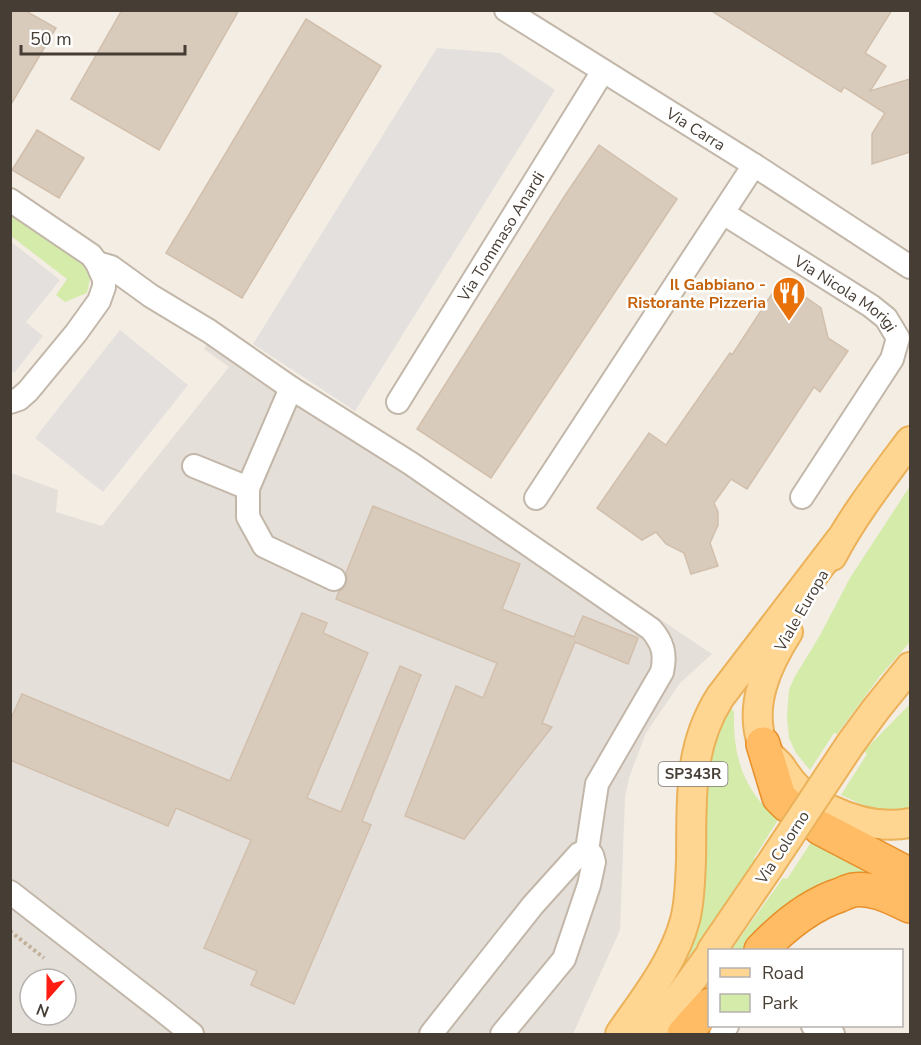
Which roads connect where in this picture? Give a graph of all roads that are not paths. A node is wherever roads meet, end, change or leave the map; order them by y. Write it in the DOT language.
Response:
graph roads {
  1 [pos="506,10"];
  2 [pos="603,70"];
  3 [pos="754,165"];
  4 [pos="10,200"];
  5 [pos="723,213"];
  6 [pos="883,248"];
  7 [pos="910,257"];
  8 [pos="97,263"];
  9 [pos="910,267"];
  10 [pos="910,278"];
  11 [pos="151,296"];
  12 [pos="99,302"];
  13 [pos="291,388"];
  14 [pos="10,402"];
  15 [pos="398,402"];
  16 [pos="910,430"];
  17 [pos="910,441"];
  18 [pos="194,466"];
  19 [pos="888,471"];
  20 [pos="248,488"];
  21 [pos="802,497"];
  22 [pos="536,498"];
  23 [pos="840,540"];
  24 [pos="334,579"];
  25 [pos="910,667"];
  26 [pos="910,690"];
  27 [pos="857,734"];
  28 [pos="762,744"];
  29 [pos="793,797"];
  30 [pos="825,819"];
  31 [pos="910,823"];
  32 [pos="587,850"];
  33 [pos="910,876"];
  34 [pos="10,892"];
  35 [pos="910,906"];
  36 [pos="713,949"];
  37 [pos="762,949"];
  38 [pos="708,958"];
  39 [pos="708,1007"];
  40 [pos="815,1027"];
  41 [pos="192,1035"];
  42 [pos="431,1035"];
  43 [pos="502,1035"];
  44 [pos="620,1035"];
  45 [pos="652,1035"];
  46 [pos="684,1035"];
  47 [pos="833,1035"];
  1 -- 2 [label="street, Via Carra"];
  2 -- 3 [label="street, Via Carra"];
  2 -- 15 [label="street, Via Tommaso Anardi"];
  3 -- 5 [label="street"];
  3 -- 6 [label="street, Via Carra"];
  4 -- 8 [label="street"];
  5 -- 21 [label="street, Via Nicola Morigi"];
  5 -- 22 [label="street"];
  6 -- 7 [label="street"];
  6 -- 9 [label="street, Via Carra"];
  6 -- 10 [label="street, Via Carra"];
  8 -- 11 [label="street"];
  8 -- 12 [label="street"];
  11 -- 12 [label="street"];
  11 -- 13 [label="street"];
  12 -- 14 [label="street"];
  13 -- 20 [label="street"];
  13 -- 32 [label="street"];
  16 -- 19 [label="street"];
  17 -- 19 [label="main road, Viale Europa / SP343R"];
  18 -- 20 [label="street"];
  19 -- 23 [label="main road, Viale Europa / SP343R"];
  20 -- 24 [label="street"];
  23 -- 28 [label="main road, Viale Europa / SP343R"];
  23 -- 44 [label="main road, SP343R"];
  25 -- 27 [label="main road"];
  26 -- 27 [label="main road"];
  27 -- 36 [label="main road, Via Colorno, bridge"];
  28 -- 29 [label="highway"];
  30 -- 31 [label="main road"];
  30 -- 33 [label="highway"];
  32 -- 42 [label="street"];
  32 -- 43 [label="street"];
  34 -- 41 [label="street"];
  35 -- 37 [label="highway"];
  38 -- 45 [label="main road"];
  39 -- 46 [label="highway"];
  40 -- 47 [label="street"];
}
